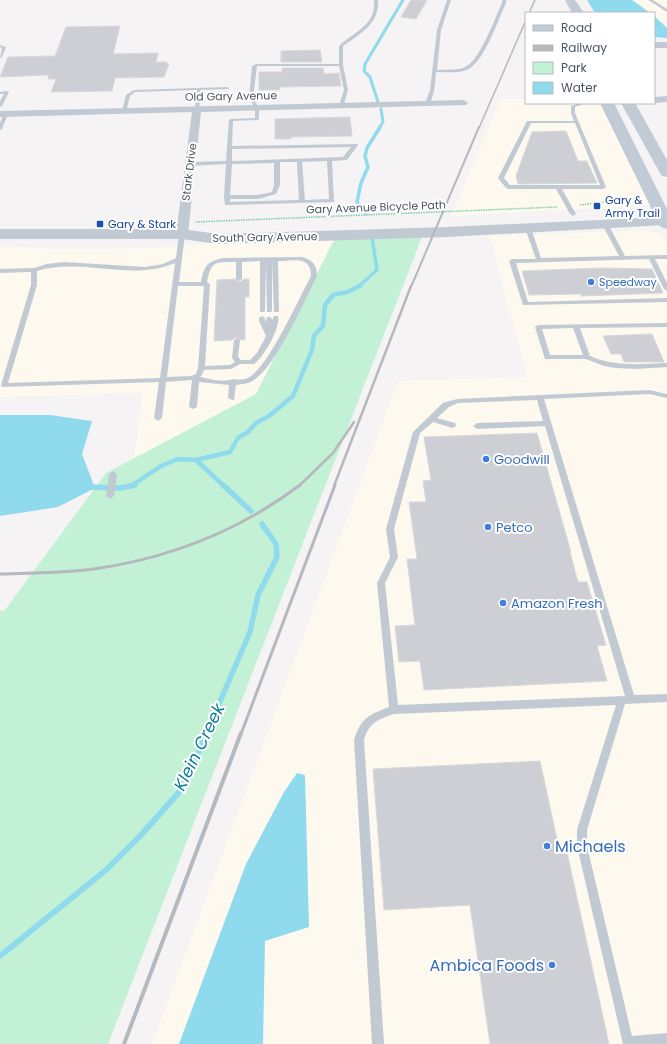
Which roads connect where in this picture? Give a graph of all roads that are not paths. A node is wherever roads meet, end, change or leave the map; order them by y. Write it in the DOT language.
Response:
graph roads {
  1 [pos="376,0"];
  2 [pos="449,0"];
  3 [pos="504,0"];
  4 [pos="570,0"];
  5 [pos="650,0"];
  6 [pos="667,11"];
  7 [pos="577,12"];
  8 [pos="655,45"];
  9 [pos="667,45"];
  10 [pos="0,46"];
  11 [pos="0,57"];
  12 [pos="341,65"];
  13 [pos="434,71"];
  14 [pos="227,88"];
  15 [pos="199,89"];
  16 [pos="0,92"];
  17 [pos="667,99"];
  18 [pos="655,100"];
  19 [pos="463,103"];
  20 [pos="427,104"];
  21 [pos="580,104"];
  22 [pos="608,104"];
  23 [pos="629,104"];
  24 [pos="341,106"];
  25 [pos="257,108"];
  26 [pos="197,109"];
  27 [pos="124,111"];
  28 [pos="2,112"];
  29 [pos="576,122"];
  30 [pos="0,129"];
  31 [pos="230,148"];
  32 [pos="329,159"];
  33 [pos="299,160"];
  34 [pos="277,161"];
  35 [pos="228,162"];
  36 [pos="190,164"];
  37 [pos="667,173"];
  38 [pos="558,187"];
  39 [pos="227,197"];
  40 [pos="302,202"];
  41 [pos="575,210"];
  42 [pos="665,217"];
  43 [pos="605,224"];
  44 [pos="528,228"];
  45 [pos="0,234"];
  46 [pos="182,234"];
  47 [pos="651,257"];
  48 [pos="667,257"];
  49 [pos="623,258"];
  50 [pos="178,259"];
  51 [pos="237,259"];
  52 [pos="269,259"];
  53 [pos="539,260"];
  54 [pos="34,270"];
  55 [pos="0,271"];
  56 [pos="238,279"];
  57 [pos="175,284"];
  58 [pos="206,284"];
  59 [pos="667,289"];
  60 [pos="667,300"];
  61 [pos="667,325"];
  62 [pos="576,327"];
  63 [pos="269,335"];
  64 [pos="237,340"];
  65 [pos="587,357"];
  66 [pos="238,362"];
  67 [pos="667,365"];
  68 [pos="201,368"];
  69 [pos="194,379"];
  70 [pos="163,380"];
  71 [pos="233,382"];
  72 [pos="667,396"];
  73 [pos="540,397"];
  74 [pos="232,398"];
  75 [pos="193,407"];
  76 [pos="158,418"];
  77 [pos="432,419"];
  78 [pos="548,423"];
  79 [pos="452,425"];
  80 [pos="477,426"];
  81 [pos="113,474"];
  82 [pos="110,496"];
  83 [pos="667,698"];
  84 [pos="626,700"];
  85 [pos="394,710"];
  86 [pos="667,1039"];
  87 [pos="378,1044"];
  1 -- 12 [label="lane"];
  2 -- 13 [label="lane"];
  3 -- 13 [label="lane"];
  4 -- 7 [label="main road"];
  5 -- 6 [label="lane"];
  8 -- 9 [label="street"];
  10 -- 11 [label="lane"];
  12 -- 24 [label="lane"];
  12 -- 25 [label="lane"];
  13 -- 20 [label="lane"];
  14 -- 15 [label="lane"];
  15 -- 26 [label="lane"];
  15 -- 27 [label="lane"];
  16 -- 28 [label="lane"];
  17 -- 18 [label="street"];
  19 -- 20 [label="street, Old Gary Avenue"];
  20 -- 24 [label="street, Old Gary Avenue"];
  21 -- 29 [label="lane"];
  22 -- 42 [label="main road"];
  23 -- 37 [label="main road"];
  24 -- 25 [label="street, Old Gary Avenue"];
  25 -- 26 [label="street, Old Gary Avenue"];
  25 -- 31 [label="lane"];
  26 -- 27 [label="street, Old Gary Avenue"];
  26 -- 36 [label="street, Stark Drive"];
  27 -- 28 [label="street, Old Gary Avenue"];
  28 -- 30 [label="lane"];
  29 -- 38 [label="lane"];
  29 -- 38 [label="lane"];
  31 -- 32 [label="lane"];
  31 -- 35 [label="lane"];
  32 -- 33 [label="lane"];
  32 -- 40 [label="lane"];
  33 -- 34 [label="lane"];
  33 -- 40 [label="lane"];
  34 -- 35 [label="lane"];
  34 -- 39 [label="lane"];
  35 -- 36 [label="lane"];
  35 -- 39 [label="lane"];
  36 -- 46 [label="street, Stark Drive"];
  38 -- 41 [label="lane"];
  39 -- 40 [label="lane"];
  41 -- 42 [label="street, South Gary Avenue"];
  41 -- 46 [label="street, South Gary Avenue"];
  42 -- 43 [label="street, South Gary Avenue"];
  43 -- 44 [label="street, South Gary Avenue"];
  43 -- 49 [label="lane"];
  44 -- 46 [label="street, South Gary Avenue"];
  44 -- 53 [label="lane"];
  45 -- 46 [label="street"];
  46 -- 50 [label="lane"];
  47 -- 48 [label="lane"];
  47 -- 49 [label="lane"];
  47 -- 59 [label="lane"];
  49 -- 53 [label="lane"];
  50 -- 54 [label="lane"];
  50 -- 57 [label="lane"];
  51 -- 52 [label="lane"];
  51 -- 56 [label="lane"];
  51 -- 58 [label="lane"];
  52 -- 63 [label="lane"];
  52 -- 63 [label="lane"];
  52 -- 71 [label="lane"];
  53 -- 60 [label="lane"];
  54 -- 55 [label="lane"];
  54 -- 70 [label="lane"];
  57 -- 58 [label="lane"];
  57 -- 70 [label="lane"];
  58 -- 68 [label="lane"];
  61 -- 62 [label="lane"];
  62 -- 65 [label="lane"];
  62 -- 65 [label="lane"];
  63 -- 66 [label="lane"];
  64 -- 66 [label="lane"];
  65 -- 67 [label="lane"];
  66 -- 68 [label="lane"];
  68 -- 69 [label="lane"];
  69 -- 70 [label="lane"];
  69 -- 71 [label="lane"];
  69 -- 75 [label="lane"];
  70 -- 76 [label="lane"];
  71 -- 74 [label="lane"];
  72 -- 73 [label="lane"];
  73 -- 77 [label="lane"];
  73 -- 78 [label="lane"];
  77 -- 79 [label="lane"];
  77 -- 85 [label="lane"];
  78 -- 80 [label="lane"];
  78 -- 84 [label="lane"];
  81 -- 82 [label="lane"];
  83 -- 84 [label="lane"];
  84 -- 85 [label="lane"];
  84 -- 86 [label="lane"];
  85 -- 87 [label="lane"];
}
